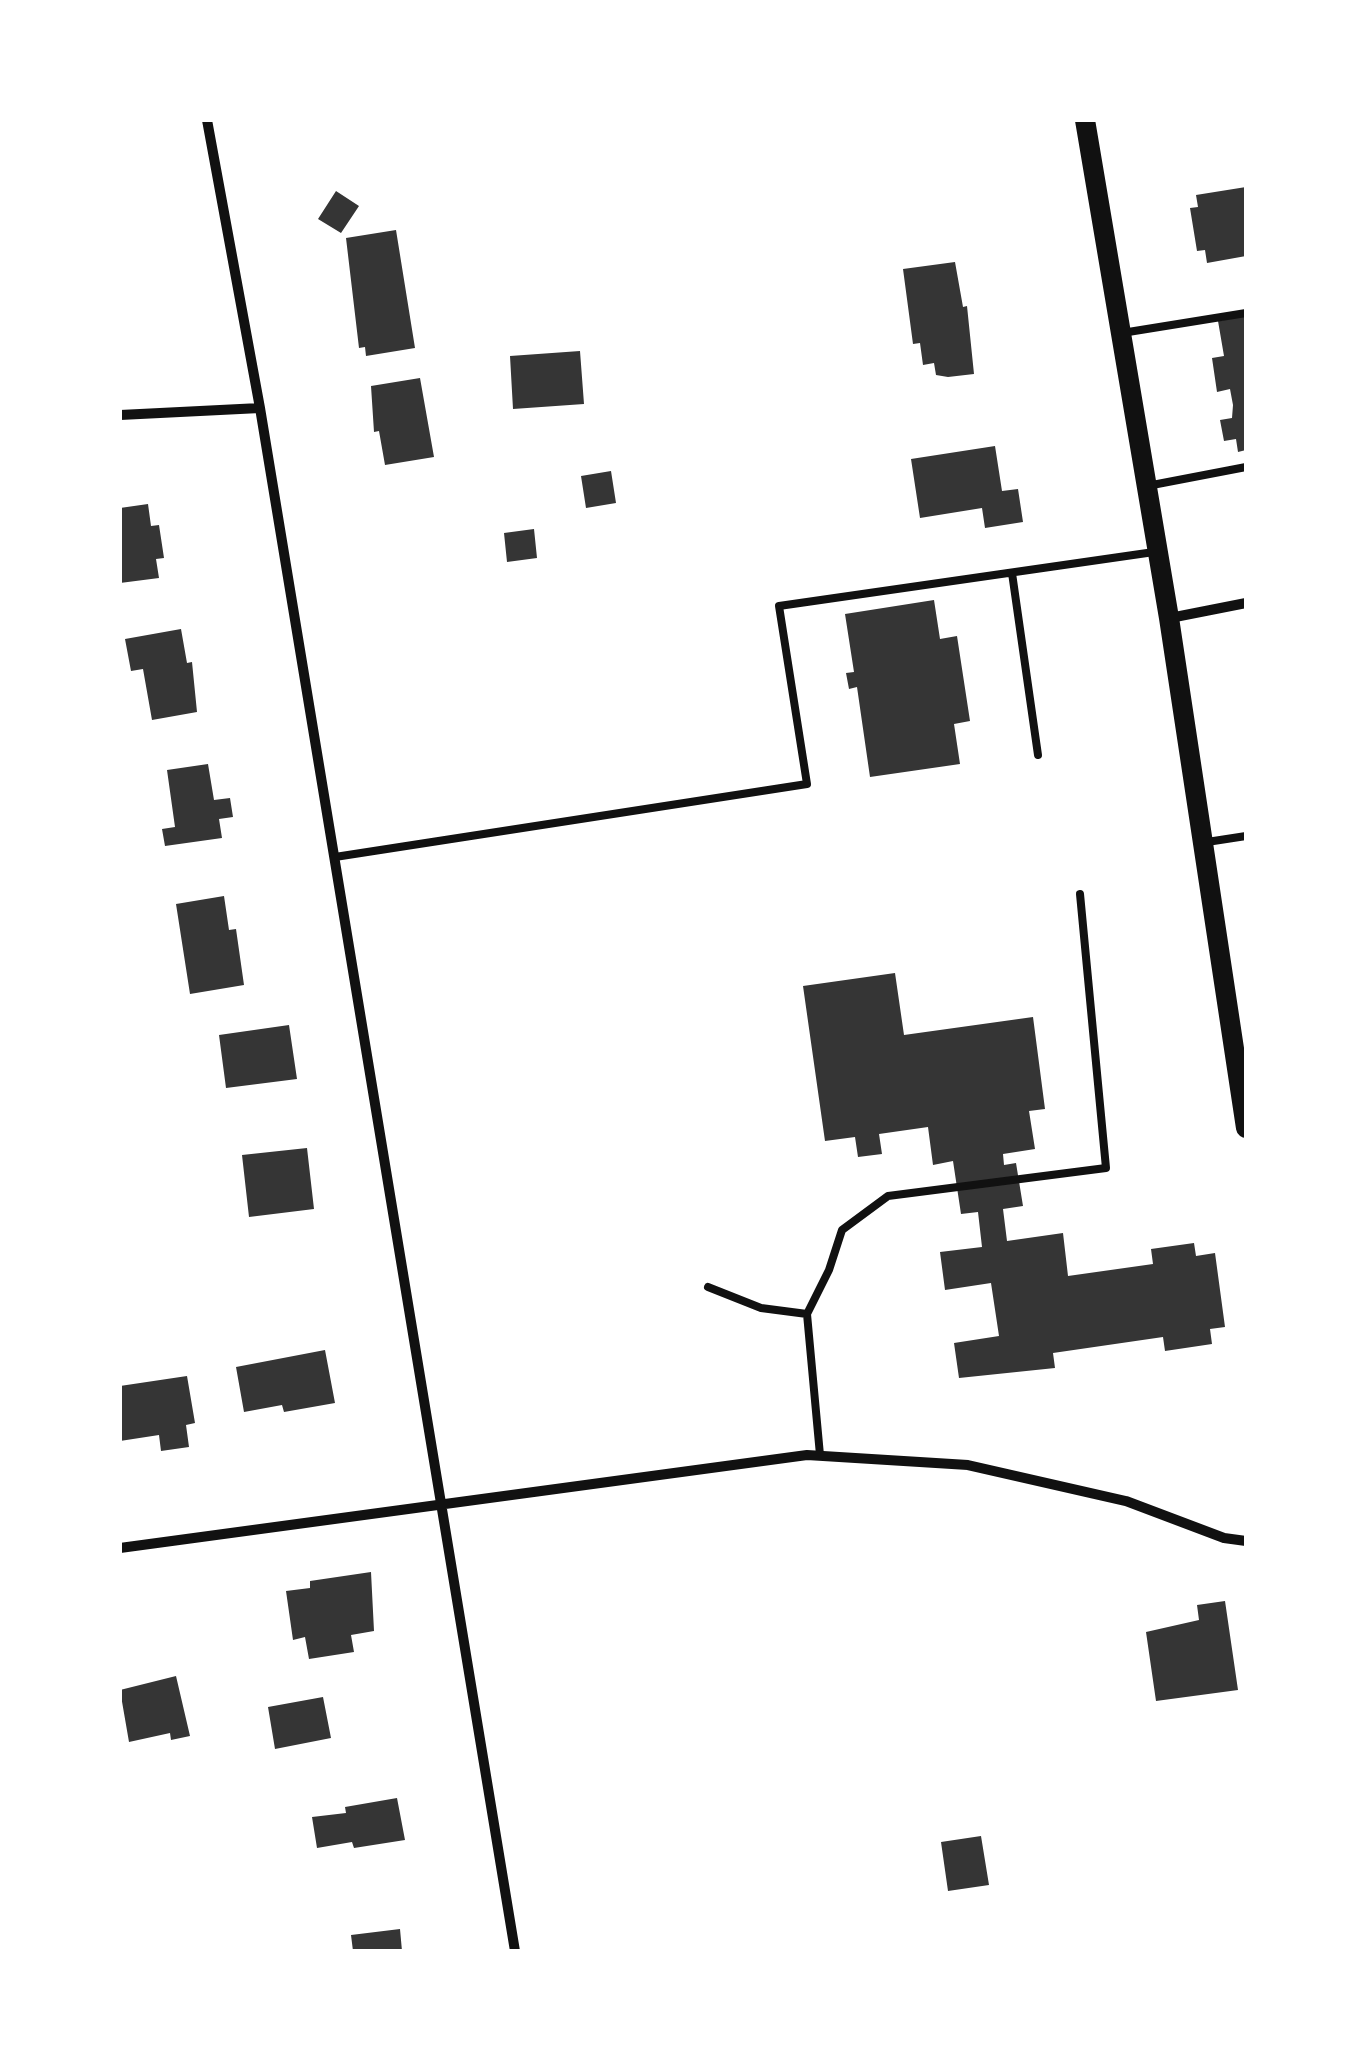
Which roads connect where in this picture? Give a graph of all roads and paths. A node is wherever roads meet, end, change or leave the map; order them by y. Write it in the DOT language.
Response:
graph roads {
  1 [pos="207,120"];
  2 [pos="1085,120"];
  3 [pos="1246,313"];
  4 [pos="1121,333"];
  5 [pos="260,408"];
  6 [pos="120,416"];
  7 [pos="1246,467"];
  8 [pos="1147,486"];
  9 [pos="1158,551"];
  10 [pos="1012,572"];
  11 [pos="1246,604"];
  12 [pos="1169,618"];
  13 [pos="1038,754"];
  14 [pos="1246,836"];
  15 [pos="1203,842"];
  16 [pos="335,857"];
  17 [pos="1080,894"];
  18 [pos="1246,1128"];
  19 [pos="708,1287"];
  20 [pos="808,1314"];
  21 [pos="820,1455"];
  22 [pos="444,1501"];
  23 [pos="1246,1541"];
  24 [pos="120,1548"];
  25 [pos="515,1951"];
  1 -- 5 [label="street"];
  2 -- 4 [label="main road"];
  3 -- 4 [label="lane"];
  4 -- 8 [label="main road"];
  5 -- 6 [label="street"];
  5 -- 16 [label="street"];
  7 -- 8 [label="lane"];
  8 -- 9 [label="main road"];
  9 -- 10 [label="lane"];
  9 -- 12 [label="main road"];
  10 -- 13 [label="lane"];
  10 -- 16 [label="lane"];
  11 -- 12 [label="street"];
  12 -- 15 [label="main road"];
  14 -- 15 [label="lane"];
  15 -- 18 [label="main road"];
  16 -- 22 [label="street"];
  17 -- 20 [label="lane"];
  19 -- 20 [label="lane"];
  20 -- 21 [label="lane"];
  21 -- 22 [label="street"];
  21 -- 23 [label="street"];
  22 -- 24 [label="street"];
  22 -- 25 [label="street"];
}
